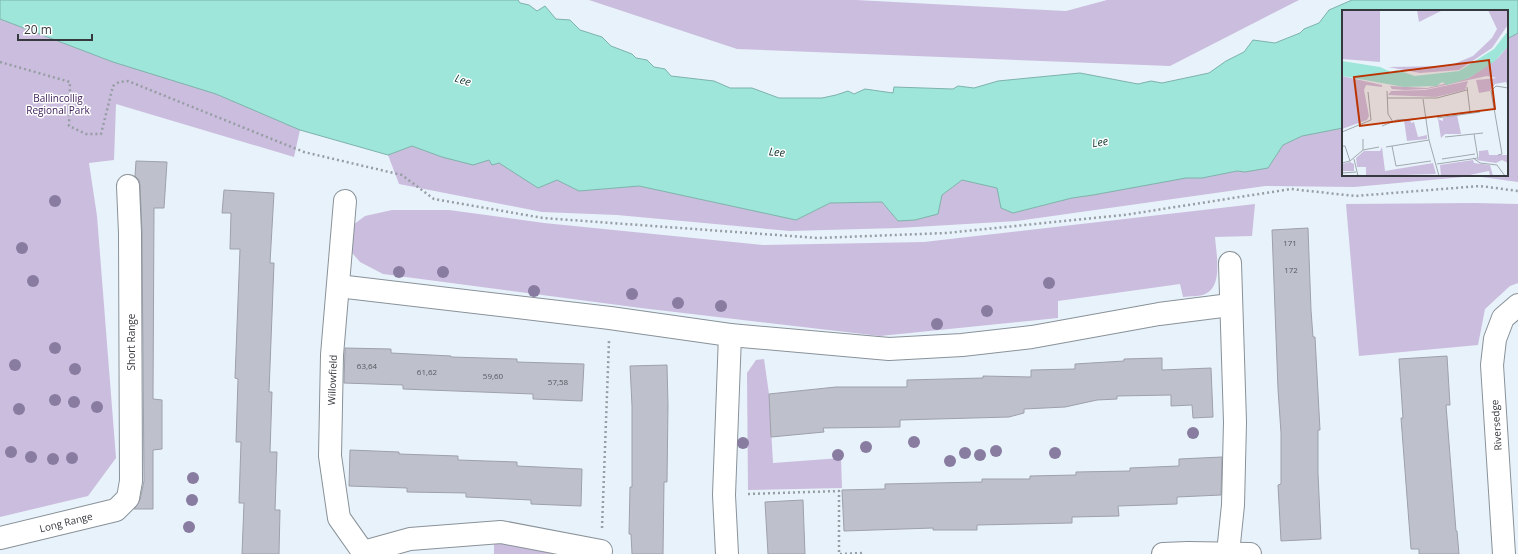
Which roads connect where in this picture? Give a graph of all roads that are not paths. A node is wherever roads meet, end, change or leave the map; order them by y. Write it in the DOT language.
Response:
graph roads {
  1 [pos="128,186"];
  2 [pos="345,201"];
  3 [pos="1230,263"];
  4 [pos="338,286"];
  5 [pos="1230,305"];
  6 [pos="1518,305"];
  7 [pos="730,336"];
  8 [pos="128,498"];
  9 [pos="10,542"];
  10 [pos="601,551"];
  11 [pos="362,553"];
  12 [pos="1228,553"];
  13 [pos="727,554"];
  14 [pos="1163,554"];
  15 [pos="1250,554"];
  16 [pos="1504,554"];
  1 -- 8 [label="street, Short Range"];
  2 -- 4 [label="street, Willowfield"];
  3 -- 5 [label="street"];
  4 -- 7 [label="street"];
  4 -- 11 [label="street, Willowfield"];
  5 -- 7 [label="street"];
  5 -- 12 [label="street"];
  6 -- 16 [label="street, Riversedge"];
  7 -- 13 [label="street"];
  8 -- 9 [label="street, Long Range"];
  10 -- 11 [label="street"];
  12 -- 14 [label="street"];
  12 -- 15 [label="street"];
}
